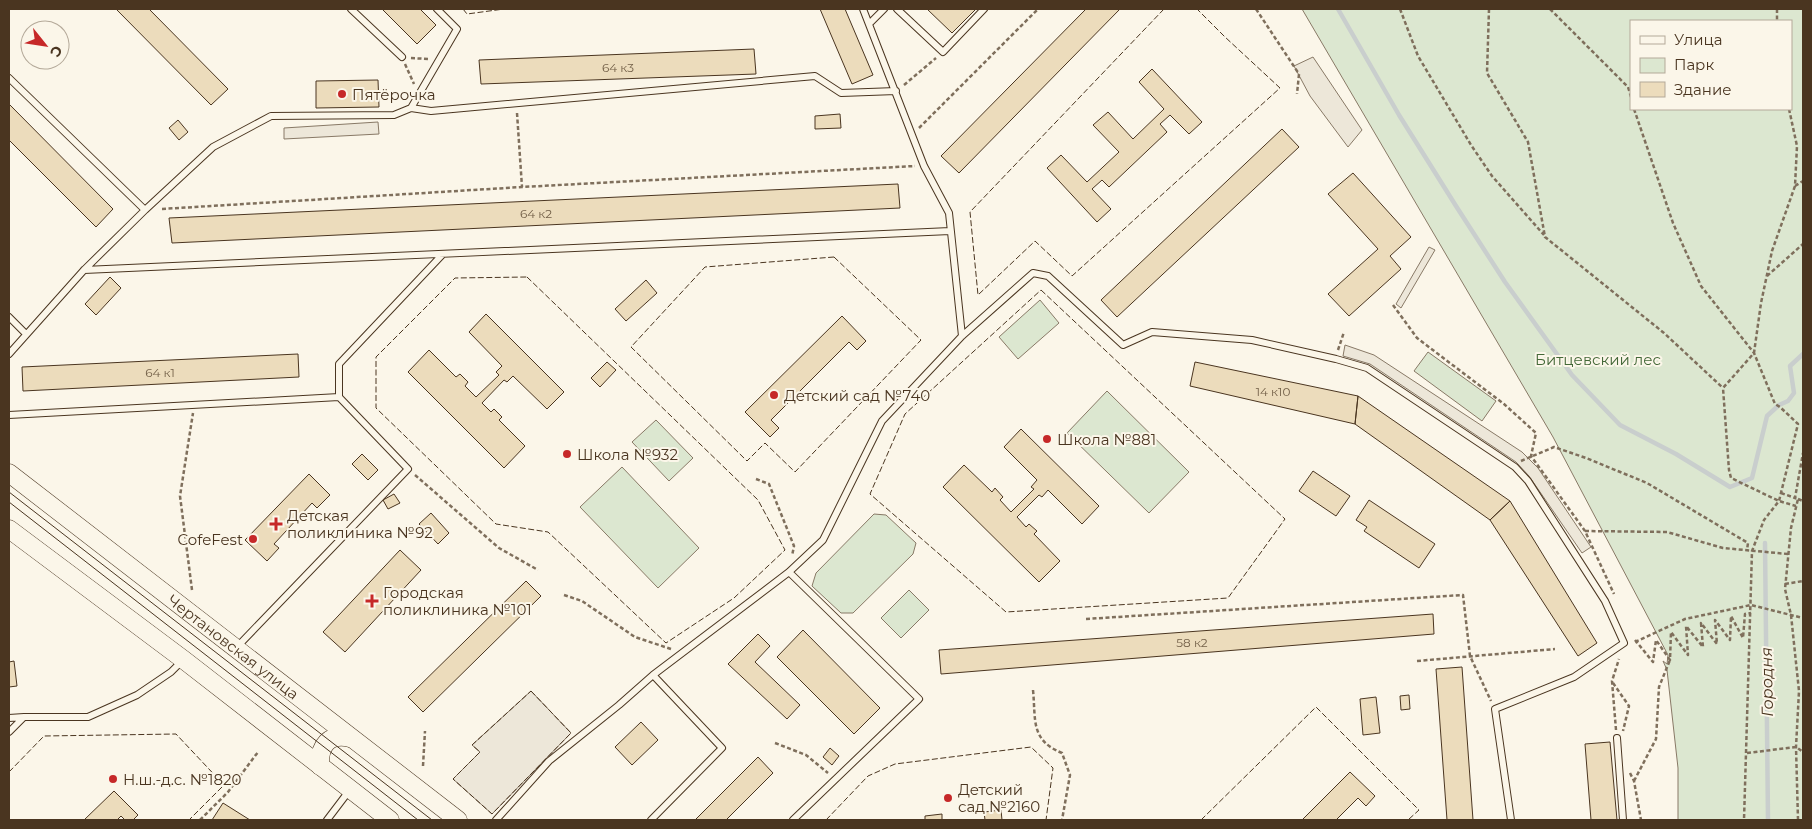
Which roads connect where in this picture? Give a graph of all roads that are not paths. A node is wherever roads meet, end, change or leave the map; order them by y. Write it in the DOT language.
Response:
graph roads {
  1 [pos="351,9"];
  2 [pos="437,9"];
  3 [pos="863,9"];
  4 [pos="884,9"];
  5 [pos="897,9"];
  6 [pos="984,9"];
  7 [pos="869,24"];
  8 [pos="402,57"];
  9 [pos="9,78"];
  10 [pos="896,92"];
  11 [pos="411,108"];
  12 [pos="145,210"];
  13 [pos="950,231"];
  14 [pos="442,255"];
  15 [pos="84,270"];
  16 [pos="9,317"];
  17 [pos="26,334"];
  18 [pos="962,336"];
  19 [pos="9,354"];
  20 [pos="339,397"];
  21 [pos="9,415"];
  22 [pos="9,473"];
  23 [pos="9,529"];
  24 [pos="789,572"];
  25 [pos="235,649"];
  26 [pos="184,660"];
  27 [pos="653,675"];
  28 [pos="24,717"];
  29 [pos="9,718"];
  30 [pos="9,732"];
  31 [pos="350,738"];
  32 [pos="1617,738"];
  33 [pos="320,766"];
  34 [pos="351,790"];
  35 [pos="327,820"];
  36 [pos="390,820"];
  37 [pos="458,820"];
  38 [pos="496,820"];
  39 [pos="651,820"];
  40 [pos="793,820"];
  41 [pos="1511,820"];
  42 [pos="1623,820"];
  1 -- 8 [label="lane"];
  2 -- 11 [label="lane"];
  3 -- 7 [label="lane"];
  4 -- 7 [label="lane"];
  5 -- 6 [label="lane"];
  7 -- 10 [label="lane"];
  9 -- 12 [label="lane"];
  10 -- 11 [label="lane"];
  10 -- 13 [label="lane"];
  11 -- 12 [label="lane"];
  12 -- 15 [label="lane"];
  13 -- 14 [label="lane"];
  13 -- 18 [label="lane"];
  14 -- 15 [label="lane"];
  14 -- 20 [label="lane"];
  15 -- 17 [label="lane"];
  16 -- 17 [label="lane"];
  17 -- 19 [label="lane"];
  18 -- 24 [label="lane"];
  18 -- 41 [label="lane"];
  20 -- 21 [label="lane"];
  20 -- 25 [label="lane"];
  22 -- 25 [label="main road, Чертановская улица"];
  23 -- 26 [label="main road"];
  24 -- 27 [label="lane"];
  24 -- 40 [label="lane"];
  25 -- 31 [label="main road, Чертановская улица"];
  26 -- 28 [label="lane"];
  26 -- 33 [label="main road"];
  27 -- 38 [label="lane"];
  27 -- 39 [label="lane"];
  28 -- 29 [label="lane"];
  28 -- 30 [label="lane"];
  31 -- 33 [label="main road"];
  31 -- 37 [label="main road, Чертановская улица"];
  32 -- 42 [label="lane"];
  33 -- 34 [label="main road"];
  34 -- 35 [label="lane"];
  34 -- 36 [label="main road"];
}
